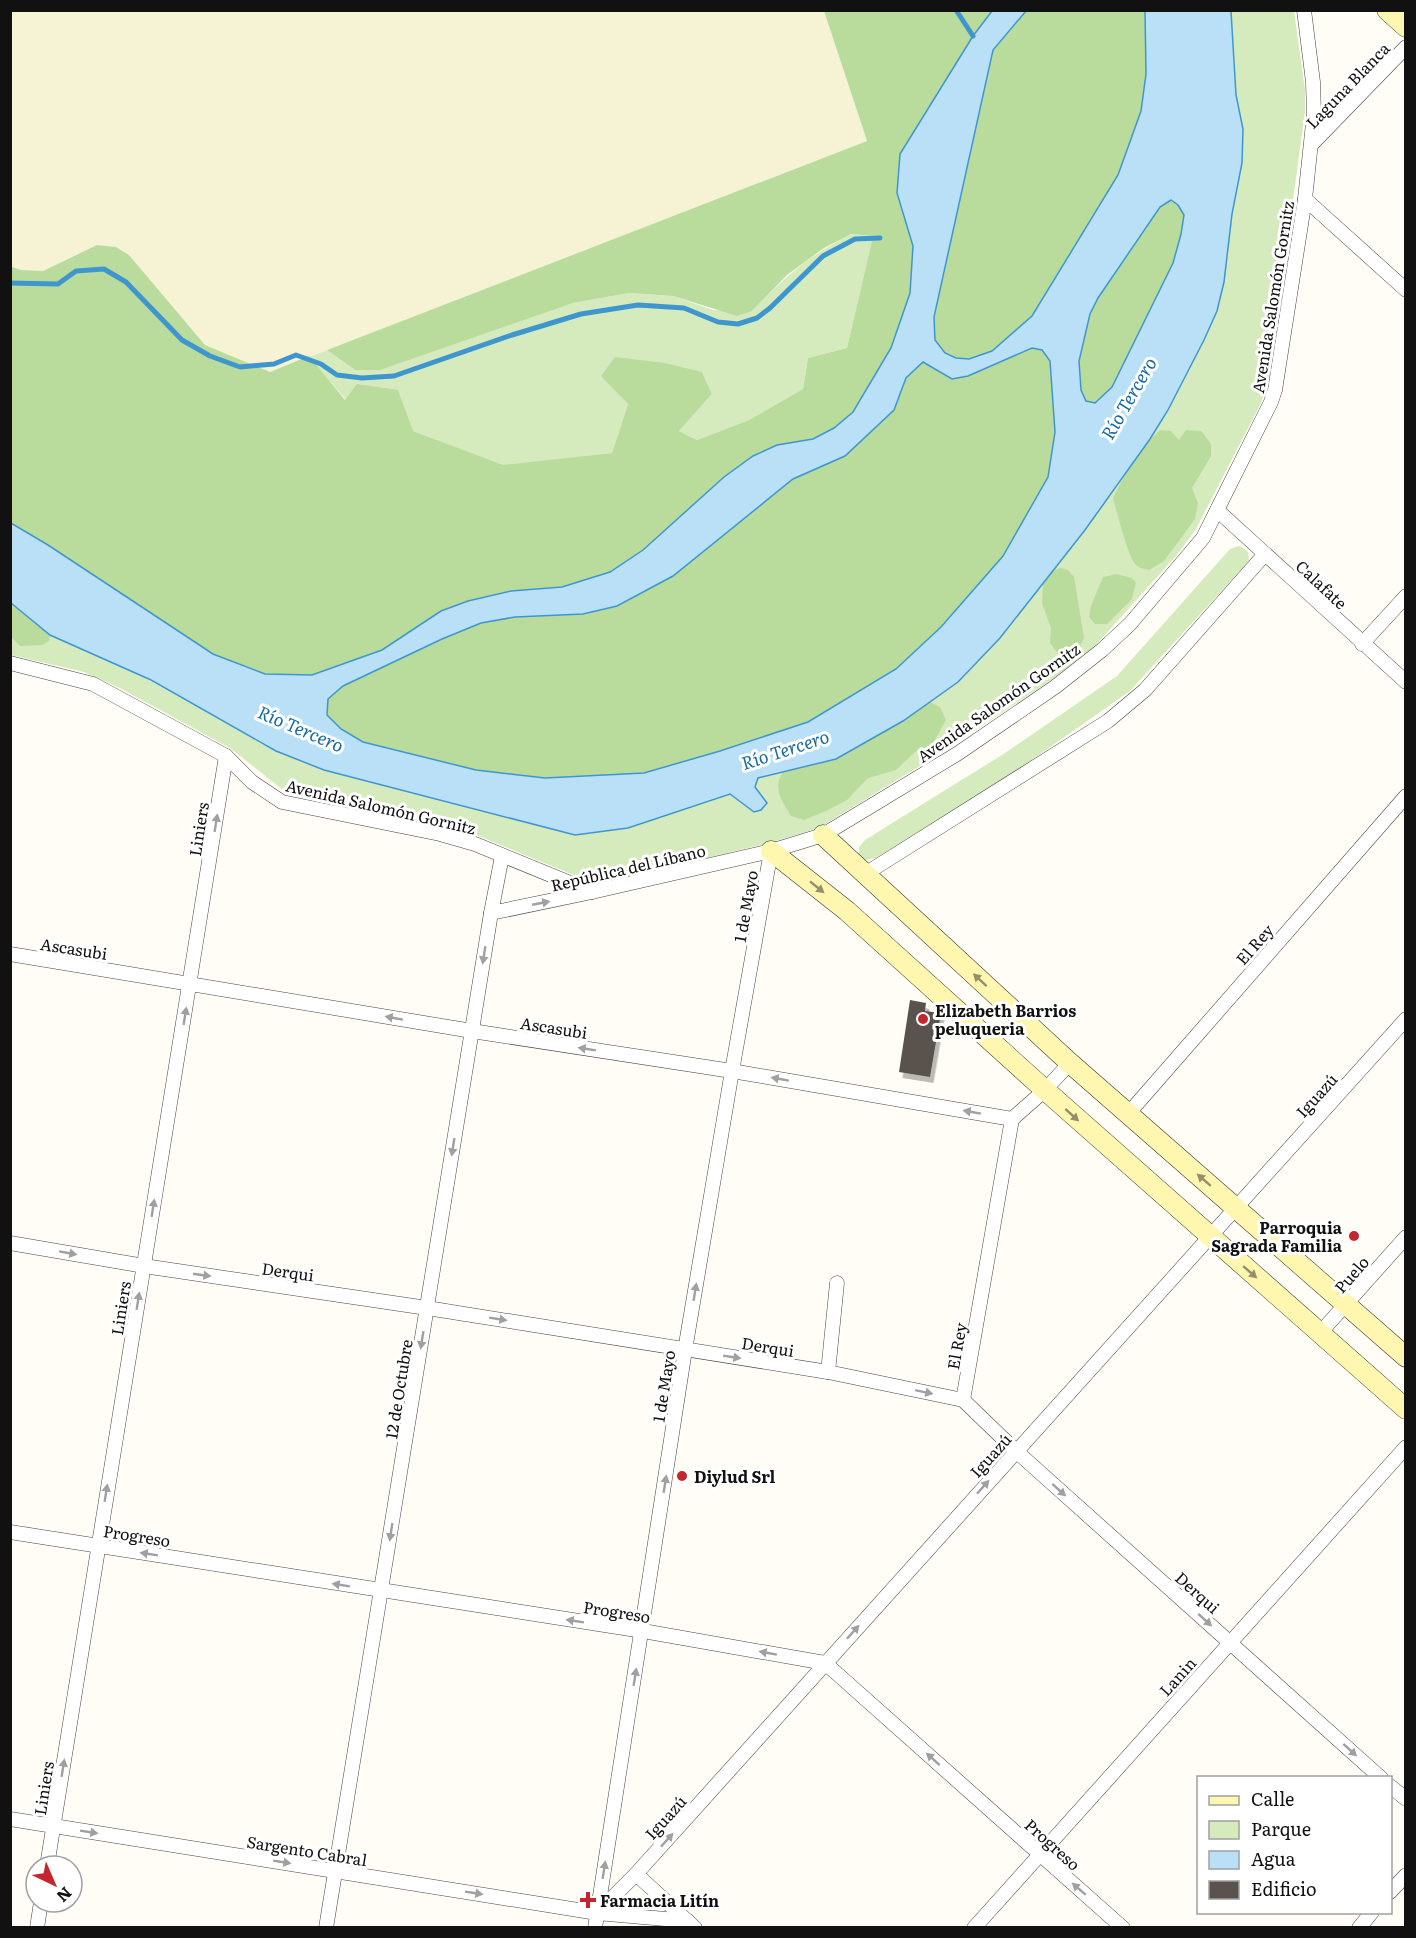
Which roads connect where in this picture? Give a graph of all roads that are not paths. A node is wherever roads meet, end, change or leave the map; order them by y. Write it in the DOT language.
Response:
graph roads {
  1 [pos="1304,10"];
  2 [pos="1387,10"];
  3 [pos="1406,27"];
  4 [pos="1406,47"];
  5 [pos="1311,145"];
  6 [pos="1305,199"];
  7 [pos="1406,290"];
  8 [pos="1217,510"];
  9 [pos="1265,554"];
  10 [pos="1406,596"];
  11 [pos="1362,644"];
  12 [pos="10,663"];
  13 [pos="1406,682"];
  14 [pos="226,756"];
  15 [pos="1406,796"];
  16 [pos="823,835"];
  17 [pos="771,851"];
  18 [pos="502,856"];
  19 [pos="865,874"];
  20 [pos="592,892"];
  21 [pos="491,913"];
  22 [pos="10,954"];
  23 [pos="190,984"];
  24 [pos="1406,1019"];
  25 [pos="472,1031"];
  26 [pos="1070,1063"];
  27 [pos="732,1071"];
  28 [pos="1045,1090"];
  29 [pos="1128,1114"];
  30 [pos="1012,1119"];
  31 [pos="1237,1209"];
  32 [pos="1210,1237"];
  33 [pos="1406,1237"];
  34 [pos="10,1243"];
  35 [pos="144,1266"];
  36 [pos="837,1283"];
  37 [pos="1346,1305"];
  38 [pos="428,1308"];
  39 [pos="1320,1333"];
  40 [pos="685,1350"];
  41 [pos="1406,1357"];
  42 [pos="828,1372"];
  43 [pos="963,1400"];
  44 [pos="1406,1409"];
  45 [pos="1406,1447"];
  46 [pos="1016,1451"];
  47 [pos="10,1532"];
  48 [pos="98,1546"];
  49 [pos="382,1591"];
  50 [pos="643,1632"];
  51 [pos="1230,1642"];
  52 [pos="825,1662"];
  53 [pos="1379,1776"];
  54 [pos="1392,1788"];
  55 [pos="1406,1799"];
  56 [pos="10,1819"];
  57 [pos="53,1826"];
  58 [pos="49,1854"];
  59 [pos="1040,1855"];
  60 [pos="336,1871"];
  61 [pos="636,1874"];
  62 [pos="1406,1875"];
  63 [pos="1392,1890"];
  64 [pos="597,1913"];
  65 [pos="1370,1914"];
  66 [pos="692,1924"];
  67 [pos="326,1928"];
  68 [pos="595,1928"];
  69 [pos="974,1928"];
  70 [pos="1123,1928"];
  71 [pos="1359,1928"];
  1 -- 5 [label="street, Avenida Salomón Gornitz"];
  2 -- 3 [label="main road"];
  4 -- 5 [label="street, Laguna Blanca"];
  5 -- 6 [label="street, Avenida Salomón Gornitz"];
  6 -- 7 [label="street"];
  6 -- 8 [label="street, Avenida Salomón Gornitz"];
  8 -- 9 [label="street, Calafate"];
  8 -- 16 [label="street, Avenida Salomón Gornitz"];
  9 -- 11 [label="street, Calafate"];
  9 -- 19 [label="street"];
  10 -- 11 [label="street"];
  11 -- 13 [label="street, Calafate"];
  12 -- 14 [label="street, Avenida Salomón Gornitz"];
  14 -- 18 [label="street, Avenida Salomón Gornitz"];
  23 -- 14 [label="street, Liniers, one-way"];
  15 -- 29 [label="street, El Rey"];
  16 -- 17 [label="street, Avenida Salomón Gornitz"];
  16 -- 19 [label="main road"];
  17 -- 20 [label="street, República del Líbano"];
  17 -- 27 [label="street, 1 de Mayo"];
  17 -- 28 [label="main road, one-way"];
  18 -- 20 [label="street, Avenida Salomón Gornitz"];
  18 -- 21 [label="street, 12 de Octubre"];
  26 -- 19 [label="main road, one-way"];
  21 -- 20 [label="street, República del Líbano, one-way"];
  21 -- 25 [label="street, 12 de Octubre, one-way"];
  22 -- 23 [label="street, Ascasubi"];
  25 -- 23 [label="street, Ascasubi, one-way"];
  35 -- 23 [label="street, Liniers, one-way"];
  24 -- 31 [label="street, Iguazú"];
  27 -- 25 [label="street, Ascasubi, one-way"];
  25 -- 38 [label="street, 12 de Octubre, one-way"];
  26 -- 28 [label="street"];
  26 -- 29 [label="main road"];
  30 -- 27 [label="street, Ascasubi, one-way"];
  40 -- 27 [label="street, 1 de Mayo, one-way"];
  28 -- 30 [label="street"];
  28 -- 32 [label="main road, one-way"];
  31 -- 29 [label="main road, one-way"];
  30 -- 43 [label="street, El Rey"];
  31 -- 32 [label="street, Iguazú"];
  31 -- 37 [label="main road"];
  32 -- 39 [label="main road, one-way"];
  32 -- 46 [label="street, Iguazú"];
  33 -- 37 [label="street, Puelo"];
  34 -- 35 [label="street, Derqui, one-way"];
  35 -- 38 [label="street, Derqui, one-way"];
  48 -- 35 [label="street, Liniers, one-way"];
  36 -- 42 [label="street"];
  37 -- 39 [label="street, Puelo"];
  37 -- 41 [label="main road"];
  38 -- 40 [label="street, Derqui, one-way"];
  38 -- 49 [label="street, 12 de Octubre, one-way"];
  39 -- 44 [label="main road"];
  40 -- 42 [label="street, Derqui, one-way"];
  50 -- 40 [label="street, 1 de Mayo, one-way"];
  42 -- 43 [label="street, Derqui, one-way"];
  43 -- 46 [label="street, Derqui"];
  45 -- 51 [label="street, Lanin"];
  46 -- 51 [label="street, Derqui, one-way"];
  52 -- 46 [label="street, Iguazú, one-way"];
  47 -- 48 [label="street, Progreso"];
  49 -- 48 [label="street, Progreso, one-way"];
  57 -- 48 [label="street, Liniers, one-way"];
  50 -- 49 [label="street, Progreso, one-way"];
  49 -- 60 [label="street, 12 de Octubre"];
  52 -- 50 [label="street, Progreso, one-way"];
  64 -- 50 [label="street, 1 de Mayo, one-way"];
  51 -- 53 [label="street, Derqui, one-way"];
  51 -- 59 [label="street, Lanin"];
  59 -- 52 [label="street, Progreso, one-way"];
  61 -- 52 [label="street, Iguazú, one-way"];
  54 -- 55 [label="street"];
  56 -- 57 [label="street, Sargento Cabral"];
  57 -- 58 [label="street, Liniers"];
  57 -- 60 [label="street, Sargento Cabral, one-way"];
  59 -- 69 [label="street, Lanin"];
  70 -- 59 [label="street, Progreso, one-way"];
  60 -- 64 [label="street, Sargento Cabral, one-way"];
  60 -- 67 [label="street, 12 de Octubre"];
  61 -- 64 [label="street, Iguazú"];
  61 -- 66 [label="street"];
  62 -- 63 [label="street"];
  64 -- 66 [label="street, Sargento Cabral"];
  64 -- 68 [label="street, 1 de Mayo"];
  65 -- 71 [label="street"];
}
